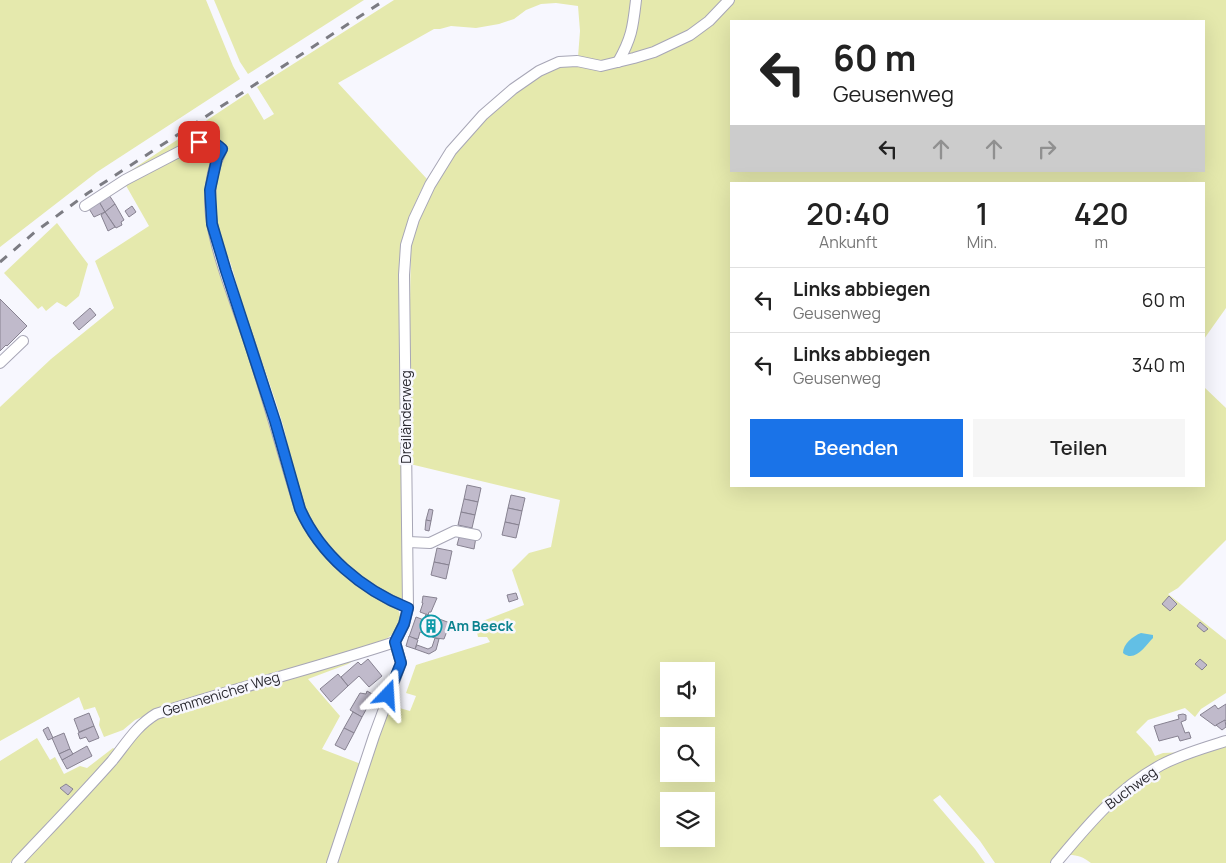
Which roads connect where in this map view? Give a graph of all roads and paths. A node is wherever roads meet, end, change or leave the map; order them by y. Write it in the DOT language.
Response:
graph roads {
  1 [pos="636,0"];
  2 [pos="730,0"];
  3 [pos="618,62"];
  4 [pos="85,206"];
  5 [pos="24,340"];
  6 [pos="0,363"];
  7 [pos="476,535"];
  8 [pos="408,542"];
  9 [pos="408,608"];
  10 [pos="395,642"];
  11 [pos="1226,741"];
  12 [pos="17,863"];
  13 [pos="332,863"];
  14 [pos="1056,863"];
  1 -- 3 [label="street"];
  2 -- 3 [label="street"];
  3 -- 8 [label="street, Dreiländerweg"];
  4 -- 9 [label="street"];
  5 -- 6 [label="street"];
  7 -- 8 [label="street"];
  8 -- 9 [label="street, Dreiländerweg"];
  9 -- 10 [label="street, Dreiländerweg"];
  10 -- 12 [label="street, Gemmenicher Weg"];
  10 -- 13 [label="street"];
  11 -- 14 [label="street, Buchweg"];
}
